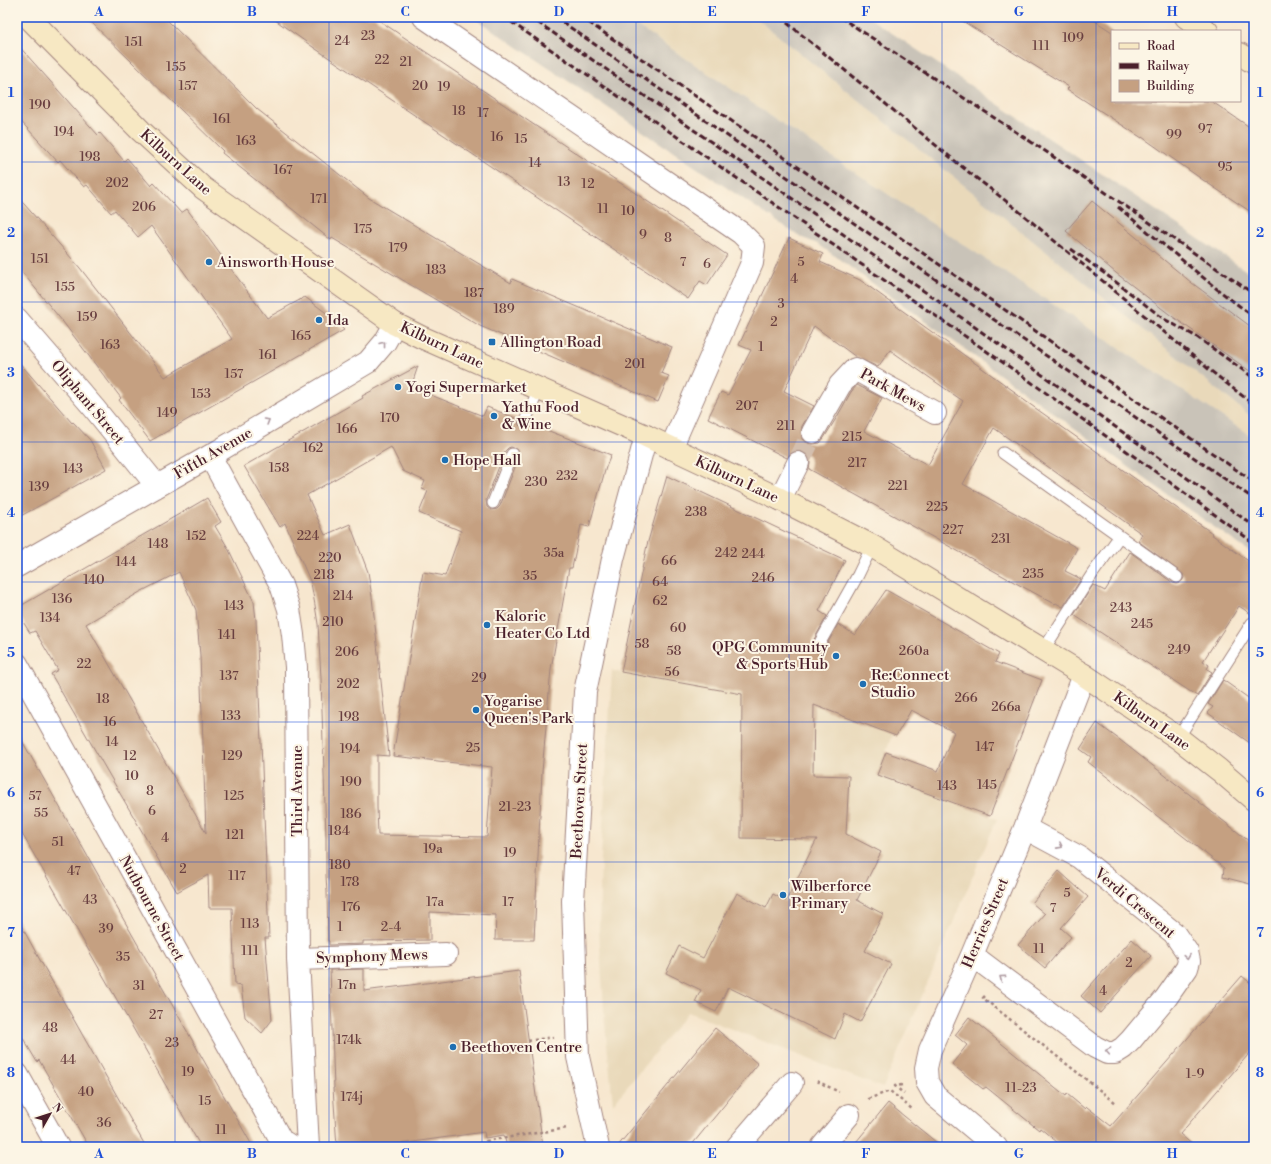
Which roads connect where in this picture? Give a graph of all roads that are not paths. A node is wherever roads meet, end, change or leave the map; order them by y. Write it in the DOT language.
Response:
graph roads {
  1 [pos="424,17"];
  2 [pos="1186,17"];
  3 [pos="33,19"];
  4 [pos="1206,30"];
  5 [pos="1241,55"];
  6 [pos="1254,63"];
  7 [pos="17,319"];
  8 [pos="395,324"];
  9 [pos="539,389"];
  10 [pos="935,413"];
  11 [pos="525,421"];
  12 [pos="813,432"];
  13 [pos="646,436"];
  14 [pos="671,448"];
  15 [pos="1004,453"];
  16 [pos="512,454"];
  17 [pos="210,456"];
  18 [pos="798,463"];
  19 [pos="157,486"];
  20 [pos="780,499"];
  21 [pos="493,503"];
  22 [pos="1119,537"];
  23 [pos="872,546"];
  24 [pos="17,566"];
  25 [pos="1177,578"];
  26 [pos="1252,623"];
  27 [pos="818,646"];
  28 [pos="1044,649"];
  29 [pos="17,664"];
  30 [pos="1084,675"];
  31 [pos="1178,738"];
  32 [pos="1254,800"];
  33 [pos="1025,828"];
  34 [pos="446,954"];
  35 [pos="972,955"];
  36 [pos="298,959"];
  37 [pos="17,1074"];
  38 [pos="792,1083"];
  39 [pos="847,1104"];
  40 [pos="58,1147"];
  41 [pos="292,1147"];
  42 [pos="308,1147"];
  43 [pos="598,1147"];
  44 [pos="737,1147"];
  45 [pos="822,1147"];
  46 [pos="996,1147"];
  1 -- 14 [label="street"];
  2 -- 4 [label="main road"];
  3 -- 8 [label="main road, Kilburn Lane"];
  5 -- 6 [label="main road"];
  7 -- 19 [label="street, Oliphant Street"];
  8 -- 9 [label="main road, Kilburn Lane"];
  17 -- 8 [label="street, Fifth Avenue, one-way"];
  9 -- 11 [label="lane"];
  9 -- 13 [label="main road, Kilburn Lane"];
  10 -- 12 [label="street, Park Mews"];
  13 -- 14 [label="main road, Kilburn Lane"];
  13 -- 43 [label="street, Beethoven Street"];
  14 -- 20 [label="main road, Kilburn Lane"];
  15 -- 22 [label="lane"];
  16 -- 21 [label="lane"];
  17 -- 19 [label="street, Fifth Avenue"];
  17 -- 36 [label="street, Third Avenue"];
  18 -- 20 [label="street"];
  19 -- 24 [label="street, Fifth Avenue"];
  20 -- 23 [label="main road, Kilburn Lane"];
  22 -- 25 [label="lane"];
  22 -- 28 [label="lane"];
  23 -- 27 [label="lane"];
  23 -- 28 [label="main road, Kilburn Lane"];
  26 -- 31 [label="lane"];
  28 -- 30 [label="main road, Kilburn Lane"];
  29 -- 41 [label="street, Nutbourne Street"];
  30 -- 31 [label="main road, Kilburn Lane"];
  30 -- 33 [label="street, Herries Street"];
  31 -- 32 [label="main road, Kilburn Lane"];
  33 -- 35 [label="street, Herries Street"];
  33 -- 35 [label="street, Verdi Crescent, one-way"];
  34 -- 36 [label="street, Symphony Mews"];
  35 -- 46 [label="street, Herries Street"];
  36 -- 42 [label="street, Third Avenue"];
  37 -- 40 [label="street"];
  38 -- 44 [label="street"];
  39 -- 45 [label="street"];
}
